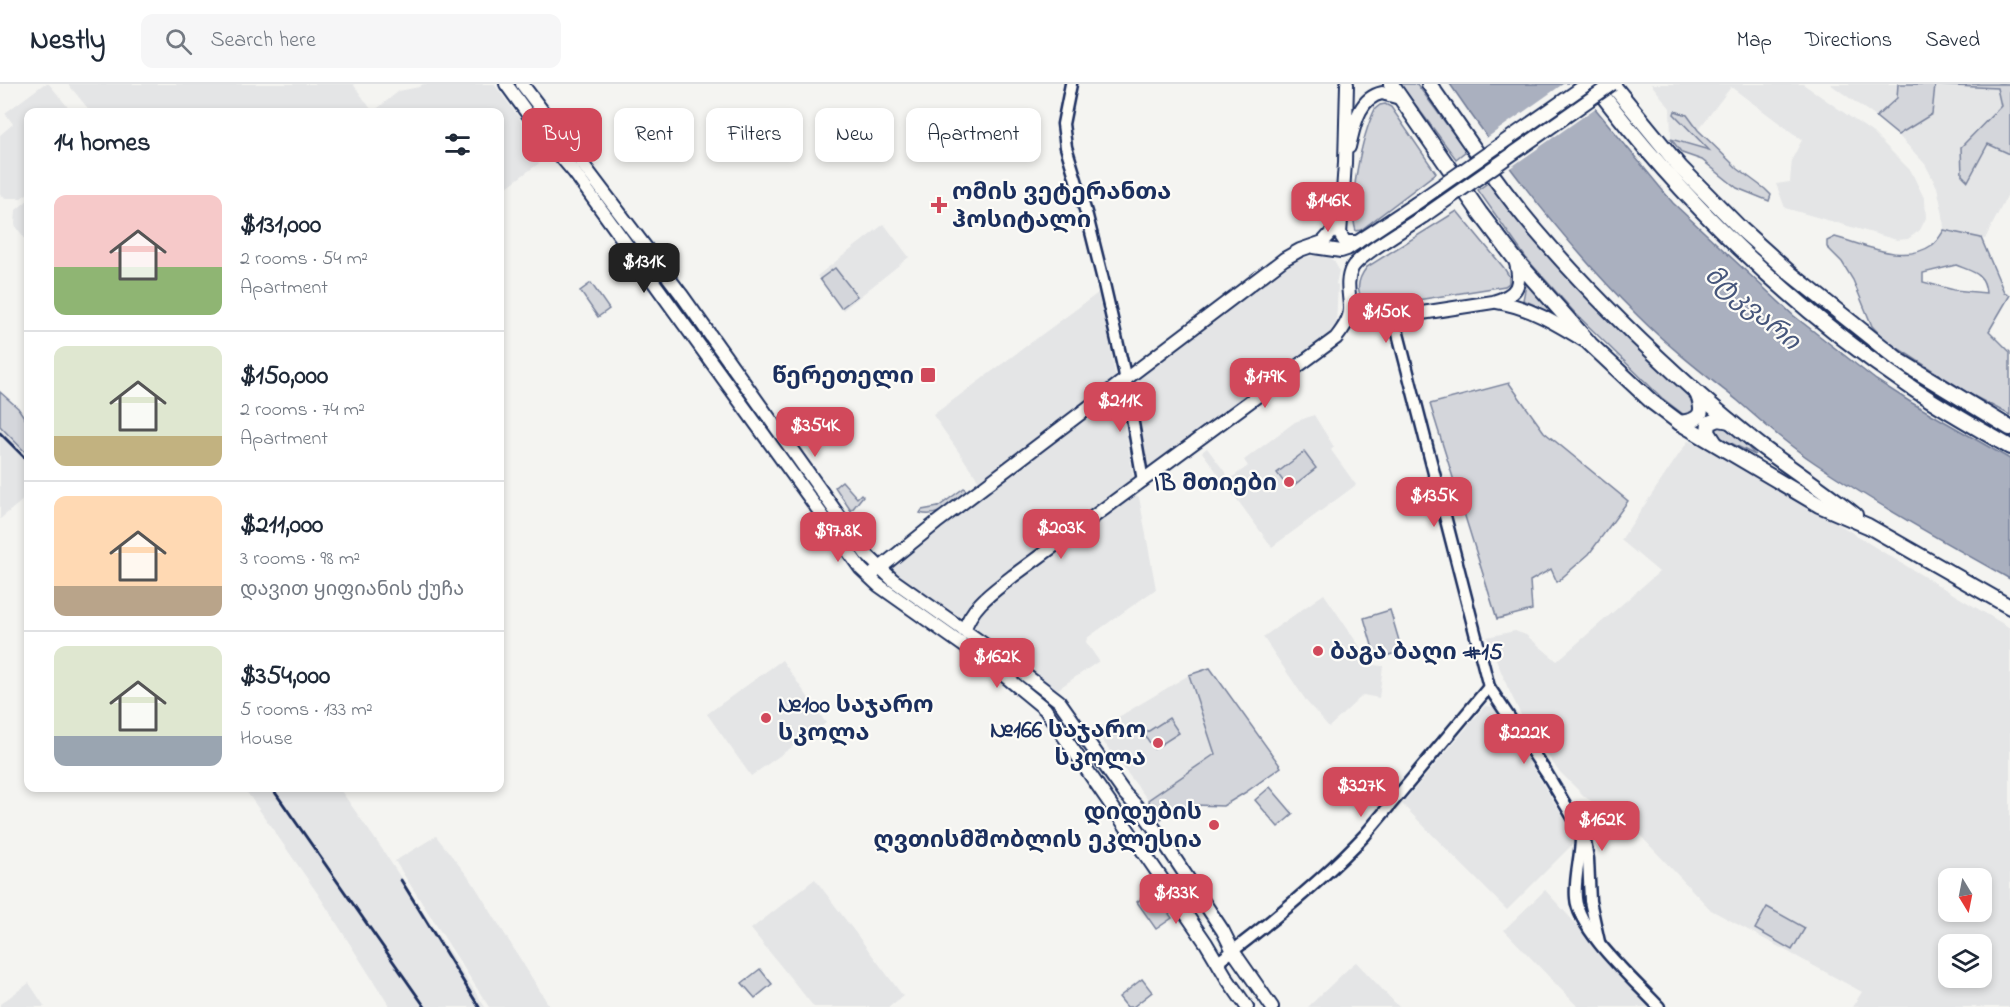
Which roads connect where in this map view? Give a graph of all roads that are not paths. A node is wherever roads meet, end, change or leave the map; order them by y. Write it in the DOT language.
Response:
graph roads {
  1 [pos="506,84"];
  2 [pos="522,84"];
  3 [pos="1071,84"];
  4 [pos="1347,84"];
  5 [pos="1391,84"];
  6 [pos="1429,84"];
  7 [pos="1587,84"];
  8 [pos="1594,84"];
  9 [pos="1612,84"];
  10 [pos="1400,98"];
  11 [pos="1345,163"];
  12 [pos="1339,224"];
  13 [pos="1358,242"];
  14 [pos="1312,247"];
  15 [pos="1515,259"];
  16 [pos="1493,302"];
  17 [pos="1350,310"];
  18 [pos="1394,318"];
  19 [pos="1590,344"];
  20 [pos="1125,379"];
  21 [pos="1697,392"];
  22 [pos="1730,421"];
  23 [pos="1680,423"];
  24 [pos="2010,428"];
  25 [pos="1715,443"];
  26 [pos="2010,447"];
  27 [pos="1143,481"];
  28 [pos="1868,526"];
  29 [pos="880,569"];
  30 [pos="869,577"];
  31 [pos="2010,607"];
  32 [pos="964,631"];
  33 [pos="1489,687"];
  34 [pos="1233,951"];
  35 [pos="1218,962"];
  36 [pos="1247,1007"];
  37 [pos="1272,1007"];
  38 [pos="1659,1007"];
  1 -- 30 [label="main road"];
  2 -- 29 [label="main road"];
  3 -- 20 [label="street"];
  4 -- 11 [label="main road"];
  5 -- 10 [label="main road"];
  6 -- 21 [label="main road"];
  7 -- 13 [label="main road, bridge"];
  8 -- 26 [label="main road"];
  9 -- 17 [label="main road, bridge"];
  9 -- 24 [label="main road"];
  10 -- 11 [label="main road"];
  10 -- 15 [label="main road"];
  11 -- 12 [label="main road"];
  12 -- 13 [label="main road"];
  12 -- 14 [label="main road"];
  13 -- 14 [label="main road"];
  14 -- 20 [label="main road"];
  15 -- 16 [label="main road"];
  15 -- 19 [label="main road"];
  16 -- 18 [label="main road"];
  16 -- 19 [label="main road"];
  17 -- 18 [label="main road"];
  17 -- 27 [label="main road"];
  18 -- 33 [label="street"];
  19 -- 23 [label="main road"];
  20 -- 27 [label="street"];
  20 -- 29 [label="main road"];
  21 -- 22 [label="main road"];
  21 -- 23 [label="main road"];
  22 -- 25 [label="main road"];
  22 -- 28 [label="main road"];
  23 -- 25 [label="main road"];
  25 -- 28 [label="main road"];
  27 -- 32 [label="main road"];
  28 -- 31 [label="main road"];
  29 -- 30 [label="main road"];
  29 -- 32 [label="main road"];
  30 -- 35 [label="main road"];
  32 -- 34 [label="main road"];
  33 -- 34 [label="street"];
  33 -- 38 [label="street"];
  34 -- 35 [label="street"];
  34 -- 37 [label="main road"];
  35 -- 36 [label="main road"];
}
